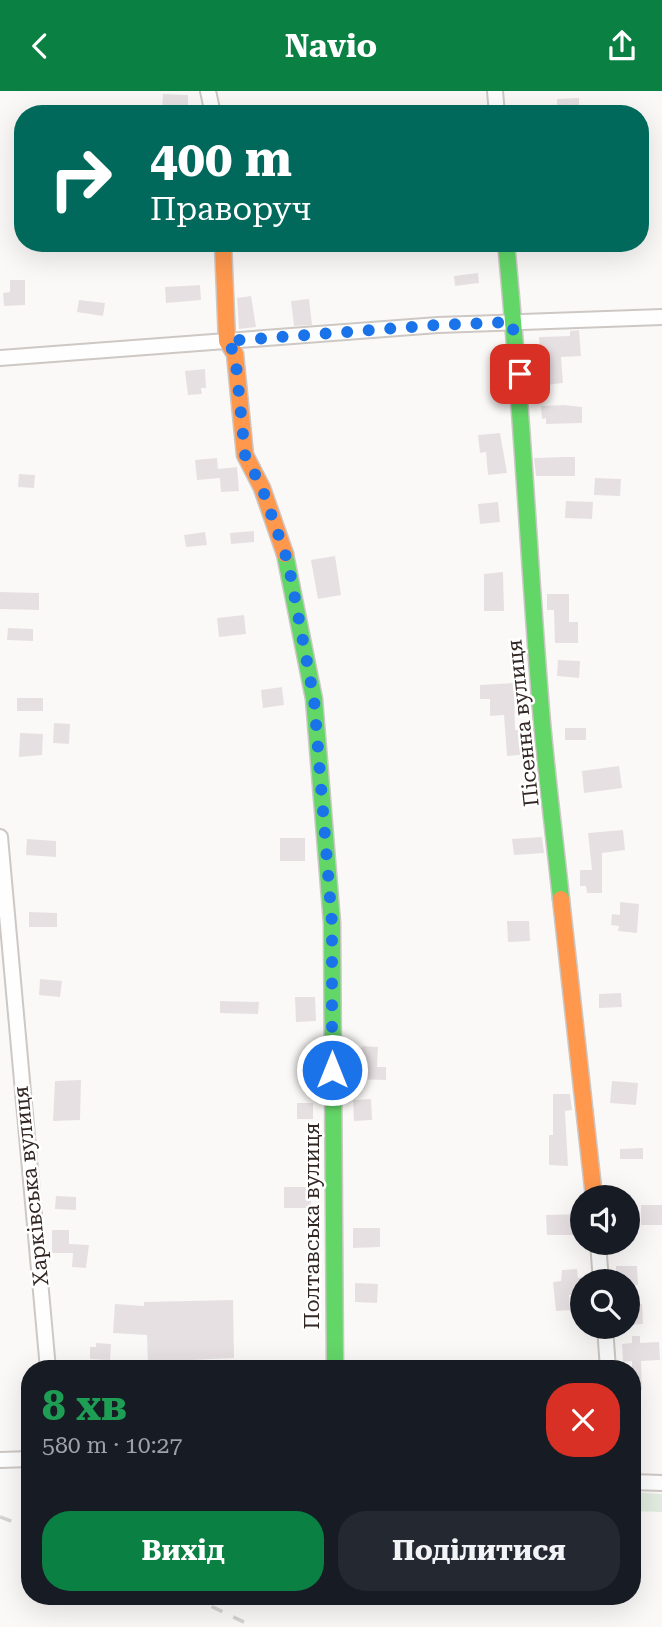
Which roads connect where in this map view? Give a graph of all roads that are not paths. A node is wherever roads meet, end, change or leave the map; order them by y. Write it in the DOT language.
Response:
graph roads {
  1 [pos="223,252"];
  2 [pos="507,252"];
  3 [pos="662,317"];
  4 [pos="512,322"];
  5 [pos="227,341"];
  6 [pos="0,358"];
  7 [pos="0,837"];
  8 [pos="593,1185"];
  9 [pos="606,1339"];
  10 [pos="47,1360"];
  11 [pos="335,1360"];
  12 [pos="607,1360"];
  13 [pos="0,1459"];
  14 [pos="21,1459"];
  15 [pos="641,1482"];
  16 [pos="662,1483"];
  1 -- 5 [label="street, Полтавська вулиця"];
  2 -- 4 [label="street, Пісенна вулиця"];
  3 -- 4 [label="street"];
  4 -- 5 [label="street"];
  4 -- 8 [label="street, Пісенна вулиця"];
  5 -- 6 [label="street"];
  5 -- 11 [label="street, Полтавська вулиця"];
  7 -- 10 [label="street, Харківська вулиця"];
  9 -- 12 [label="street"];
  13 -- 14 [label="street"];
  15 -- 16 [label="street"];
}
